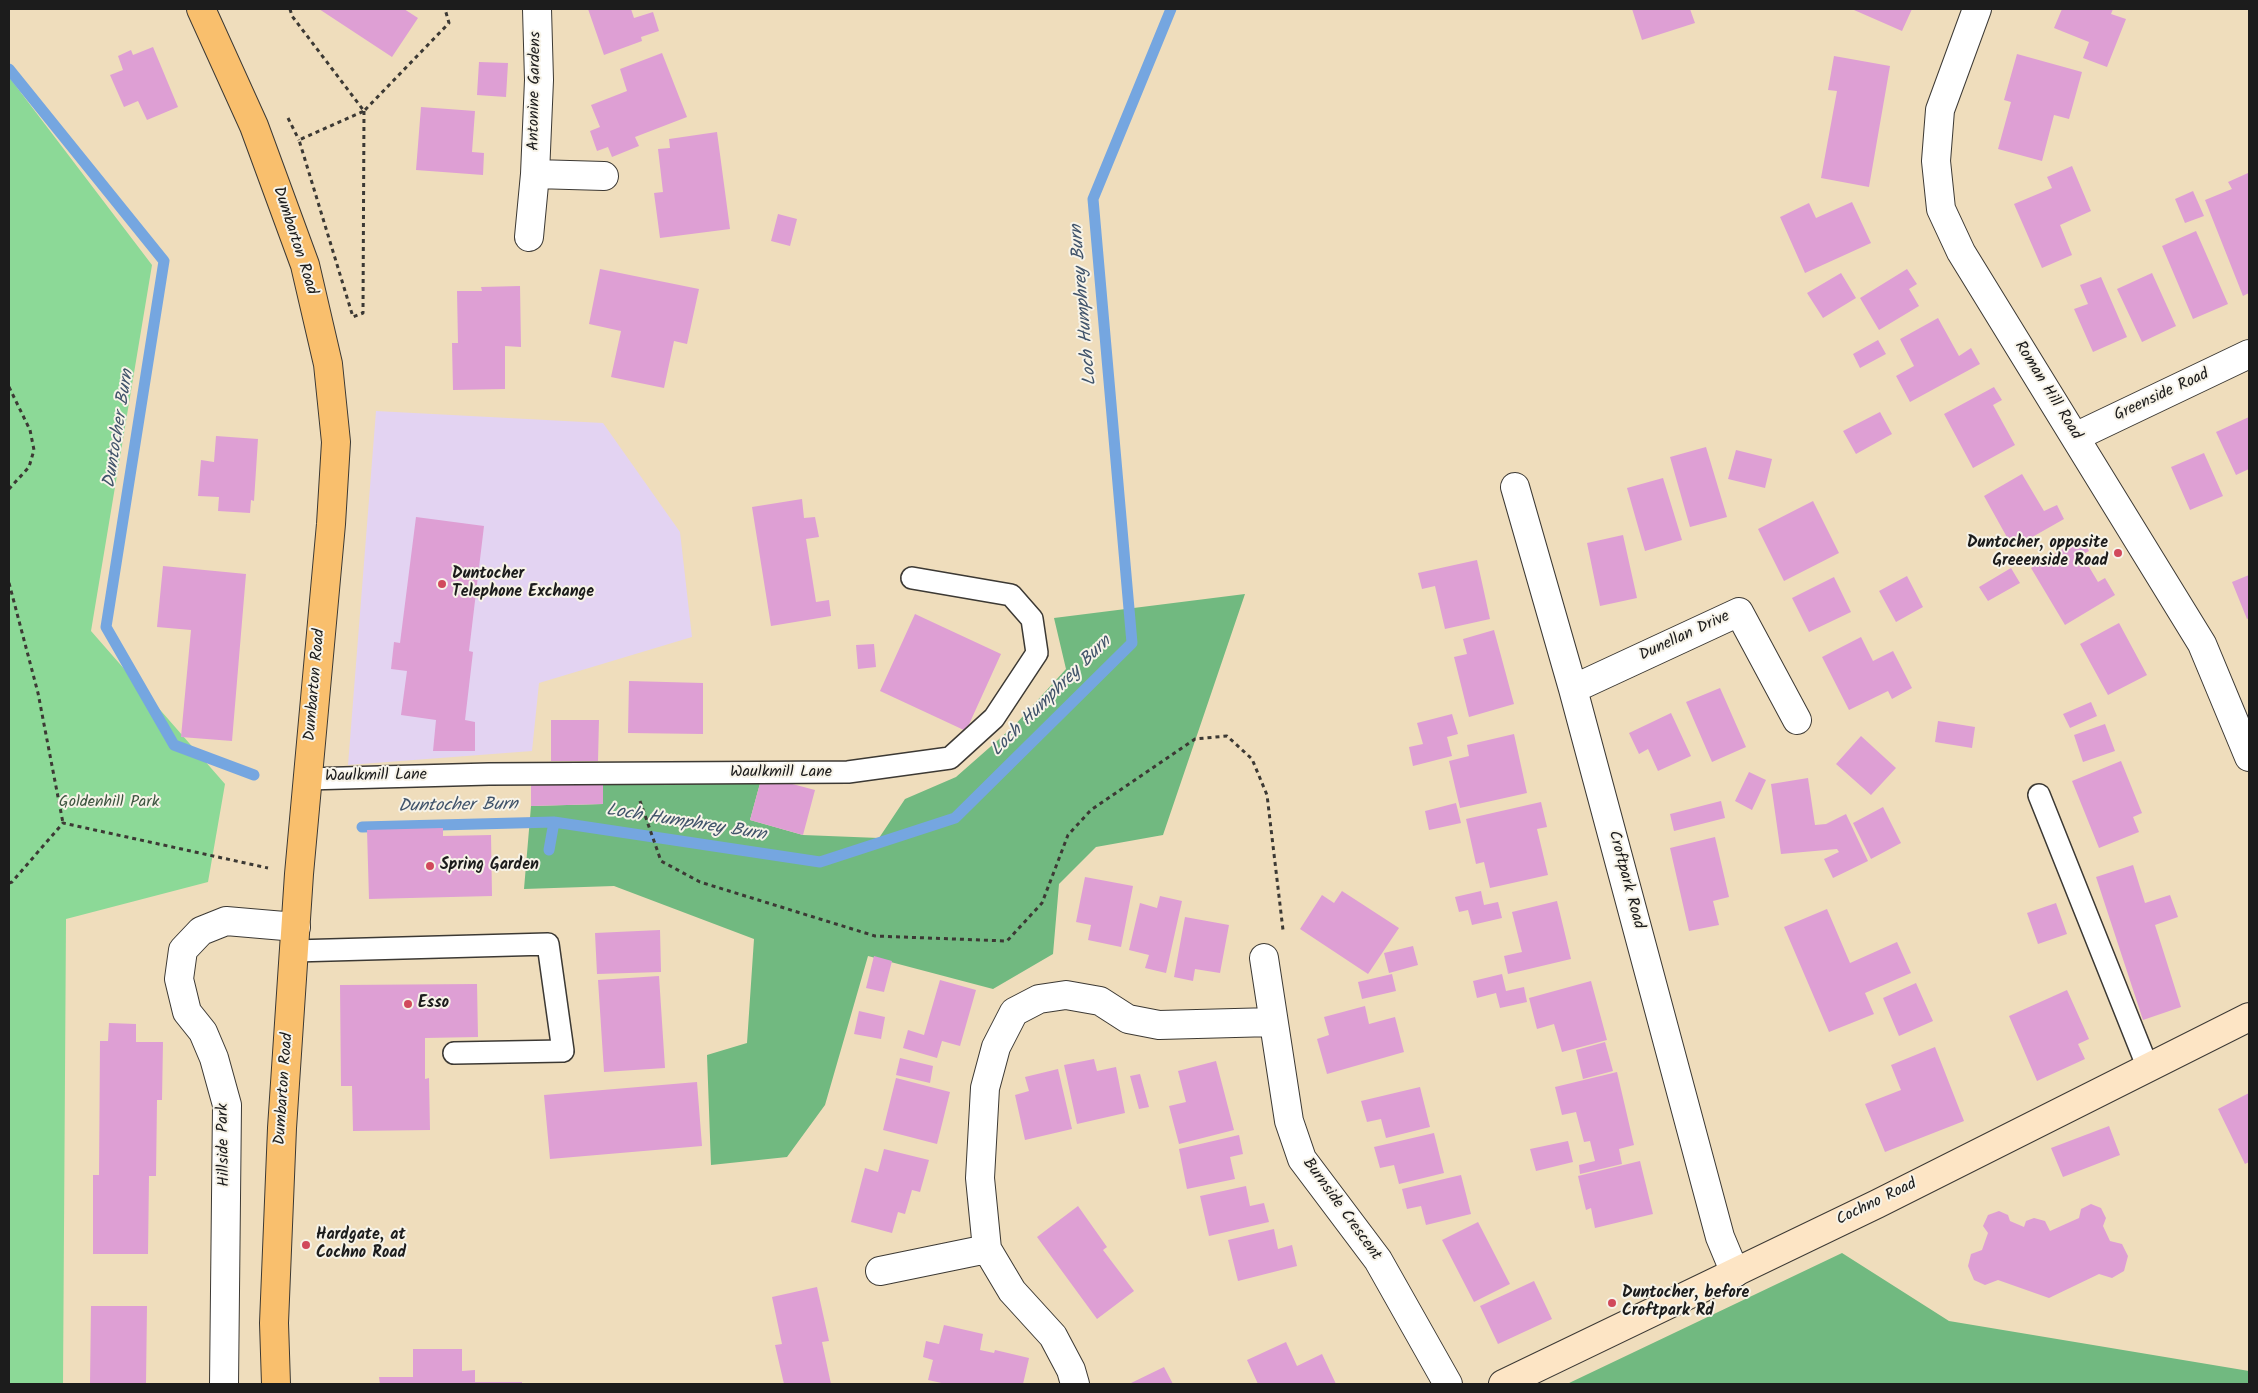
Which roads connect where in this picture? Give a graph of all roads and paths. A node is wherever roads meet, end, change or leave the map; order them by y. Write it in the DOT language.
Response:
graph roads {
  1 [pos="201,9"];
  2 [pos="290,9"];
  3 [pos="445,9"];
  4 [pos="536,9"];
  5 [pos="1977,9"];
  6 [pos="364,111"];
  7 [pos="535,174"];
  8 [pos="604,176"];
  9 [pos="529,237"];
  10 [pos="2249,354"];
  11 [pos="9,387"];
  12 [pos="2075,437"];
  13 [pos="1514,487"];
  14 [pos="9,489"];
  15 [pos="912,578"];
  16 [pos="9,583"];
  17 [pos="1573,689"];
  18 [pos="1797,720"];
  19 [pos="2249,757"];
  20 [pos="642,774"];
  21 [pos="307,779"];
  22 [pos="2039,795"];
  23 [pos="63,823"];
  24 [pos="300,874"];
  25 [pos="9,883"];
  26 [pos="295,939"];
  27 [pos="1264,958"];
  28 [pos="2249,1017"];
  29 [pos="1273,1022"];
  30 [pos="454,1053"];
  31 [pos="2148,1068"];
  32 [pos="987,1249"];
  33 [pos="880,1271"];
  34 [pos="1735,1273"];
  35 [pos="224,1384"];
  36 [pos="276,1384"];
  37 [pos="1075,1384"];
  38 [pos="1448,1384"];
  39 [pos="1503,1384"];
  1 -- 21 [label="main road, Dumbarton Road"];
  2 -- 6 [label="path"];
  3 -- 6 [label="path"];
  4 -- 7 [label="street, Antonine Gardens"];
  5 -- 12 [label="street, Roman Hill Road"];
  6 -- 6 [label="path"];
  7 -- 8 [label="street, Antonine Gardens"];
  7 -- 9 [label="street, Antonine Gardens"];
  10 -- 12 [label="street, Greenside Road"];
  11 -- 14 [label="path"];
  12 -- 19 [label="street, Roman Hill Road"];
  13 -- 17 [label="street, Croftpark Road"];
  15 -- 20 [label="lane, Waulkmill Lane"];
  16 -- 23 [label="path"];
  17 -- 18 [label="street, Dunellan Drive"];
  17 -- 34 [label="street, Croftpark Road"];
  20 -- 21 [label="lane, Waulkmill Lane"];
  20 -- 27 [label="path"];
  21 -- 24 [label="main road, Dumbarton Road"];
  22 -- 31 [label="lane"];
  23 -- 24 [label="path"];
  23 -- 25 [label="path"];
  24 -- 26 [label="main road, Dumbarton Road"];
  26 -- 30 [label="lane"];
  26 -- 35 [label="street, Hillside Park"];
  26 -- 36 [label="main road, Dumbarton Road"];
  27 -- 29 [label="street, Burnside Crescent"];
  28 -- 31 [label="street, Cochno Road"];
  29 -- 32 [label="street"];
  29 -- 38 [label="street, Burnside Crescent"];
  31 -- 34 [label="street, Cochno Road"];
  32 -- 33 [label="street"];
  32 -- 37 [label="street"];
  34 -- 39 [label="street, Cochno Road"];
}
